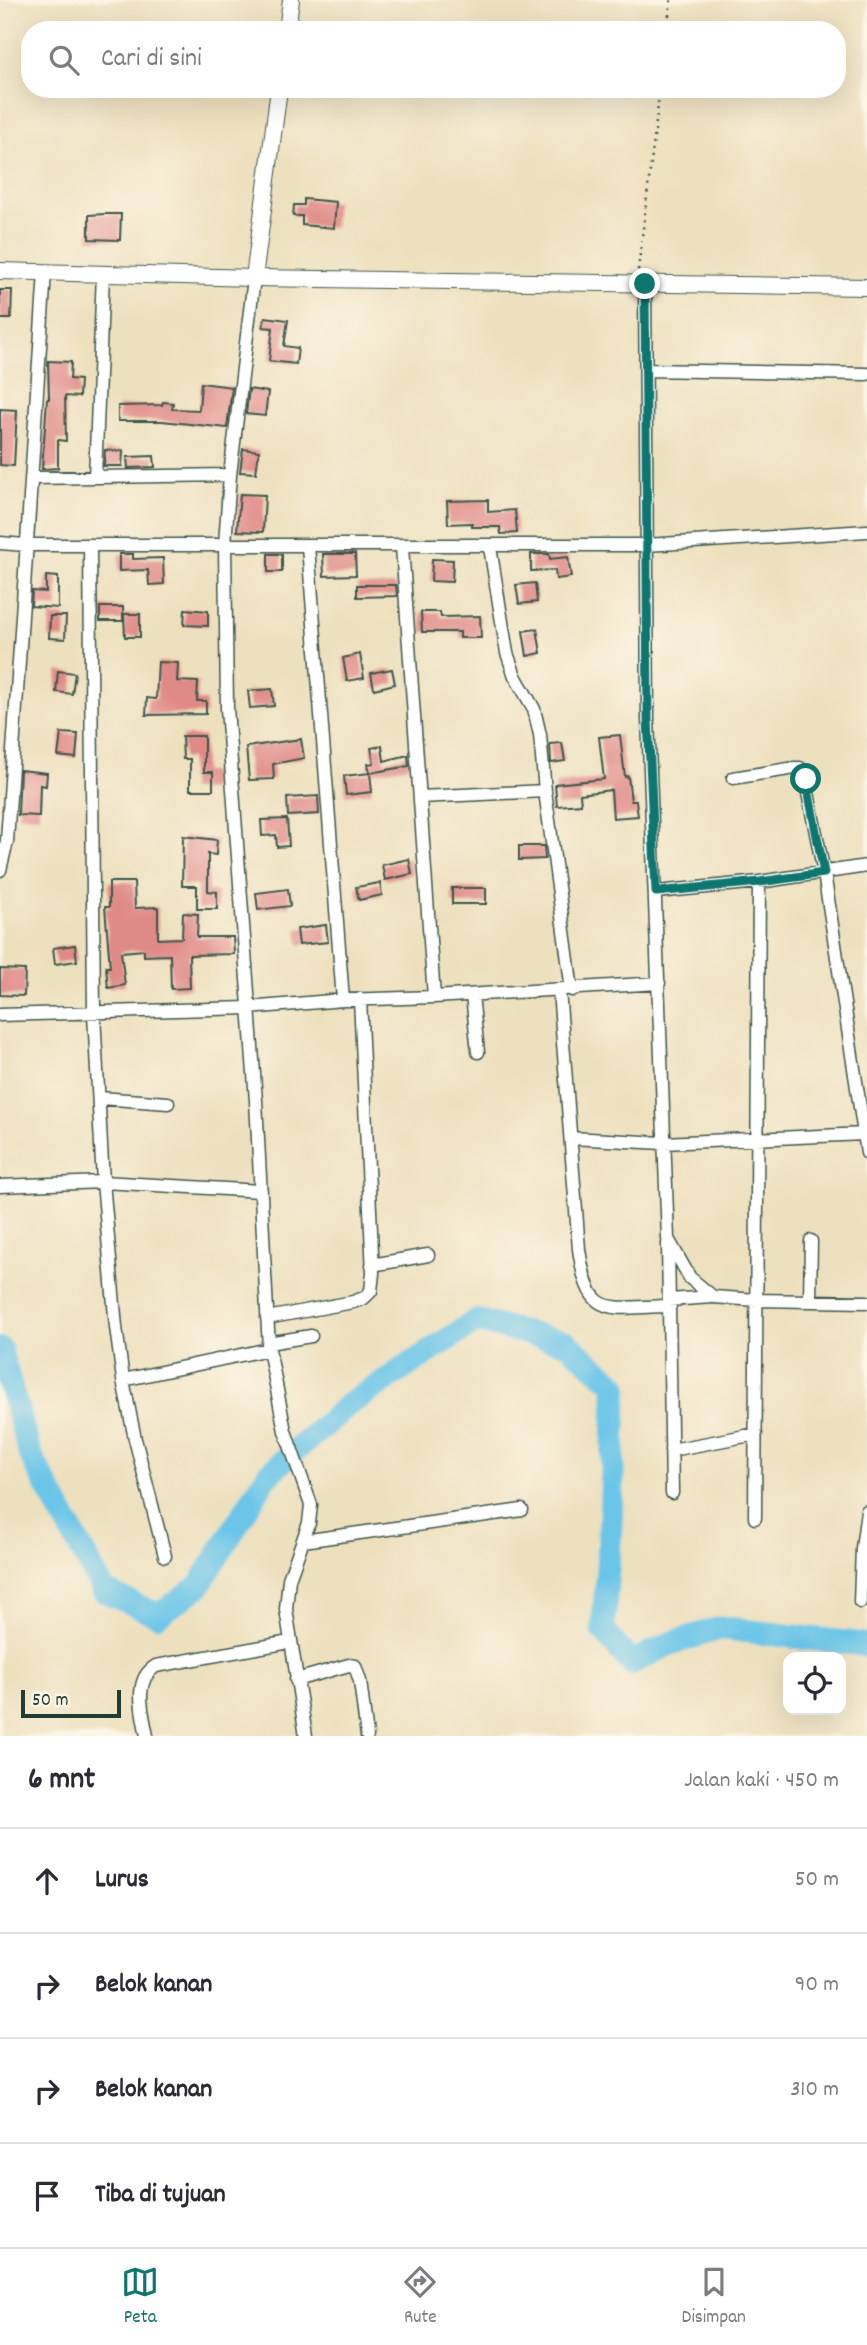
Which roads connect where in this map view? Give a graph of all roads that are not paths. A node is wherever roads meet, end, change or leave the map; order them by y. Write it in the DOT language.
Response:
graph roads {
  1 [pos="291,0"];
  2 [pos="288,21"];
  3 [pos="278,98"];
  4 [pos="0,271"];
  5 [pos="44,272"];
  6 [pos="103,273"];
  7 [pos="254,278"];
  8 [pos="641,284"];
  9 [pos="867,287"];
  10 [pos="646,370"];
  11 [pos="867,374"];
  12 [pos="230,475"];
  13 [pos="95,477"];
  14 [pos="31,478"];
  15 [pos="867,531"];
  16 [pos="0,543"];
  17 [pos="225,544"];
  18 [pos="25,545"];
  19 [pos="90,545"];
  20 [pos="646,545"];
  21 [pos="308,547"];
  22 [pos="402,547"];
  23 [pos="490,547"];
  24 [pos="6,737"];
  25 [pos="733,778"];
  26 [pos="545,791"];
  27 [pos="420,797"];
  28 [pos="867,866"];
  29 [pos="0,870"];
  30 [pos="824,873"];
  31 [pos="760,882"];
  32 [pos="656,892"];
  33 [pos="659,984"];
  34 [pos="565,990"];
  35 [pos="472,995"];
  36 [pos="434,997"];
  37 [pos="360,999"];
  38 [pos="342,1000"];
  39 [pos="248,1008"];
  40 [pos="94,1014"];
  41 [pos="0,1016"];
  42 [pos="478,1052"];
  43 [pos="100,1098"];
  44 [pos="168,1104"];
  45 [pos="864,1134"];
  46 [pos="571,1138"];
  47 [pos="756,1140"];
  48 [pos="663,1143"];
  49 [pos="867,1153"];
  50 [pos="103,1182"];
  51 [pos="0,1186"];
  52 [pos="261,1191"];
  53 [pos="668,1239"];
  54 [pos="811,1241"];
  55 [pos="429,1255"];
  56 [pos="372,1265"];
  57 [pos="712,1297"];
  58 [pos="757,1300"];
  59 [pos="810,1301"];
  60 [pos="670,1303"];
  61 [pos="867,1303"];
  62 [pos="267,1318"];
  63 [pos="311,1336"];
  64 [pos="268,1346"];
  65 [pos="123,1380"];
  66 [pos="756,1434"];
  67 [pos="671,1450"];
  68 [pos="672,1493"];
  69 [pos="522,1510"];
  70 [pos="867,1511"];
  71 [pos="755,1518"];
  72 [pos="303,1541"];
  73 [pos="165,1556"];
  74 [pos="860,1602"];
  75 [pos="290,1642"];
  76 [pos="296,1680"];
  77 [pos="147,1736"];
  78 [pos="306,1736"];
  79 [pos="367,1736"];
  1 -- 2 [label="main road"];
  3 -- 7 [label="main road"];
  4 -- 5 [label="main road"];
  5 -- 6 [label="main road"];
  5 -- 14 [label="street"];
  6 -- 7 [label="main road"];
  6 -- 13 [label="street"];
  7 -- 8 [label="main road"];
  7 -- 12 [label="street"];
  8 -- 9 [label="main road"];
  8 -- 10 [label="street"];
  10 -- 11 [label="street"];
  10 -- 20 [label="street"];
  12 -- 13 [label="street"];
  12 -- 17 [label="street"];
  13 -- 14 [label="street"];
  14 -- 18 [label="street"];
  15 -- 20 [label="street"];
  16 -- 18 [label="street"];
  17 -- 19 [label="street"];
  17 -- 21 [label="street"];
  17 -- 39 [label="street"];
  18 -- 19 [label="street"];
  18 -- 24 [label="street"];
  19 -- 40 [label="street"];
  20 -- 23 [label="street"];
  20 -- 32 [label="street"];
  21 -- 22 [label="street"];
  21 -- 38 [label="street"];
  22 -- 23 [label="street"];
  22 -- 27 [label="street"];
  23 -- 26 [label="street"];
  24 -- 29 [label="street"];
  25 -- 30 [label="street"];
  26 -- 27 [label="street"];
  26 -- 34 [label="street"];
  27 -- 36 [label="street"];
  28 -- 30 [label="street"];
  30 -- 31 [label="street"];
  30 -- 45 [label="street"];
  31 -- 32 [label="street"];
  31 -- 47 [label="street"];
  32 -- 33 [label="street"];
  33 -- 34 [label="street"];
  33 -- 48 [label="street"];
  34 -- 35 [label="street"];
  34 -- 46 [label="street"];
  35 -- 36 [label="street"];
  35 -- 42 [label="street"];
  36 -- 37 [label="street"];
  37 -- 38 [label="street"];
  37 -- 56 [label="street"];
  38 -- 39 [label="street"];
  39 -- 40 [label="street"];
  39 -- 52 [label="street"];
  40 -- 41 [label="street"];
  40 -- 43 [label="street"];
  43 -- 44 [label="street"];
  43 -- 50 [label="street"];
  45 -- 47 [label="street"];
  45 -- 49 [label="street"];
  46 -- 48 [label="street"];
  46 -- 60 [label="street"];
  47 -- 48 [label="street"];
  47 -- 58 [label="street"];
  48 -- 53 [label="street"];
  50 -- 51 [label="street"];
  50 -- 52 [label="street"];
  50 -- 65 [label="street"];
  52 -- 62 [label="street"];
  53 -- 57 [label="street"];
  53 -- 60 [label="street"];
  54 -- 59 [label="street"];
  55 -- 56 [label="street"];
  56 -- 62 [label="street"];
  57 -- 58 [label="street"];
  57 -- 60 [label="street"];
  58 -- 59 [label="street"];
  58 -- 66 [label="street"];
  59 -- 61 [label="street"];
  60 -- 67 [label="street"];
  62 -- 64 [label="street"];
  63 -- 64 [label="street"];
  64 -- 65 [label="street"];
  64 -- 72 [label="street"];
  65 -- 73 [label="street"];
  66 -- 67 [label="street"];
  66 -- 71 [label="street"];
  67 -- 68 [label="street"];
  69 -- 72 [label="street"];
  70 -- 74 [label="street"];
  72 -- 75 [label="street"];
  75 -- 76 [label="street"];
  75 -- 77 [label="street"];
  76 -- 78 [label="street"];
  76 -- 79 [label="street"];
}
